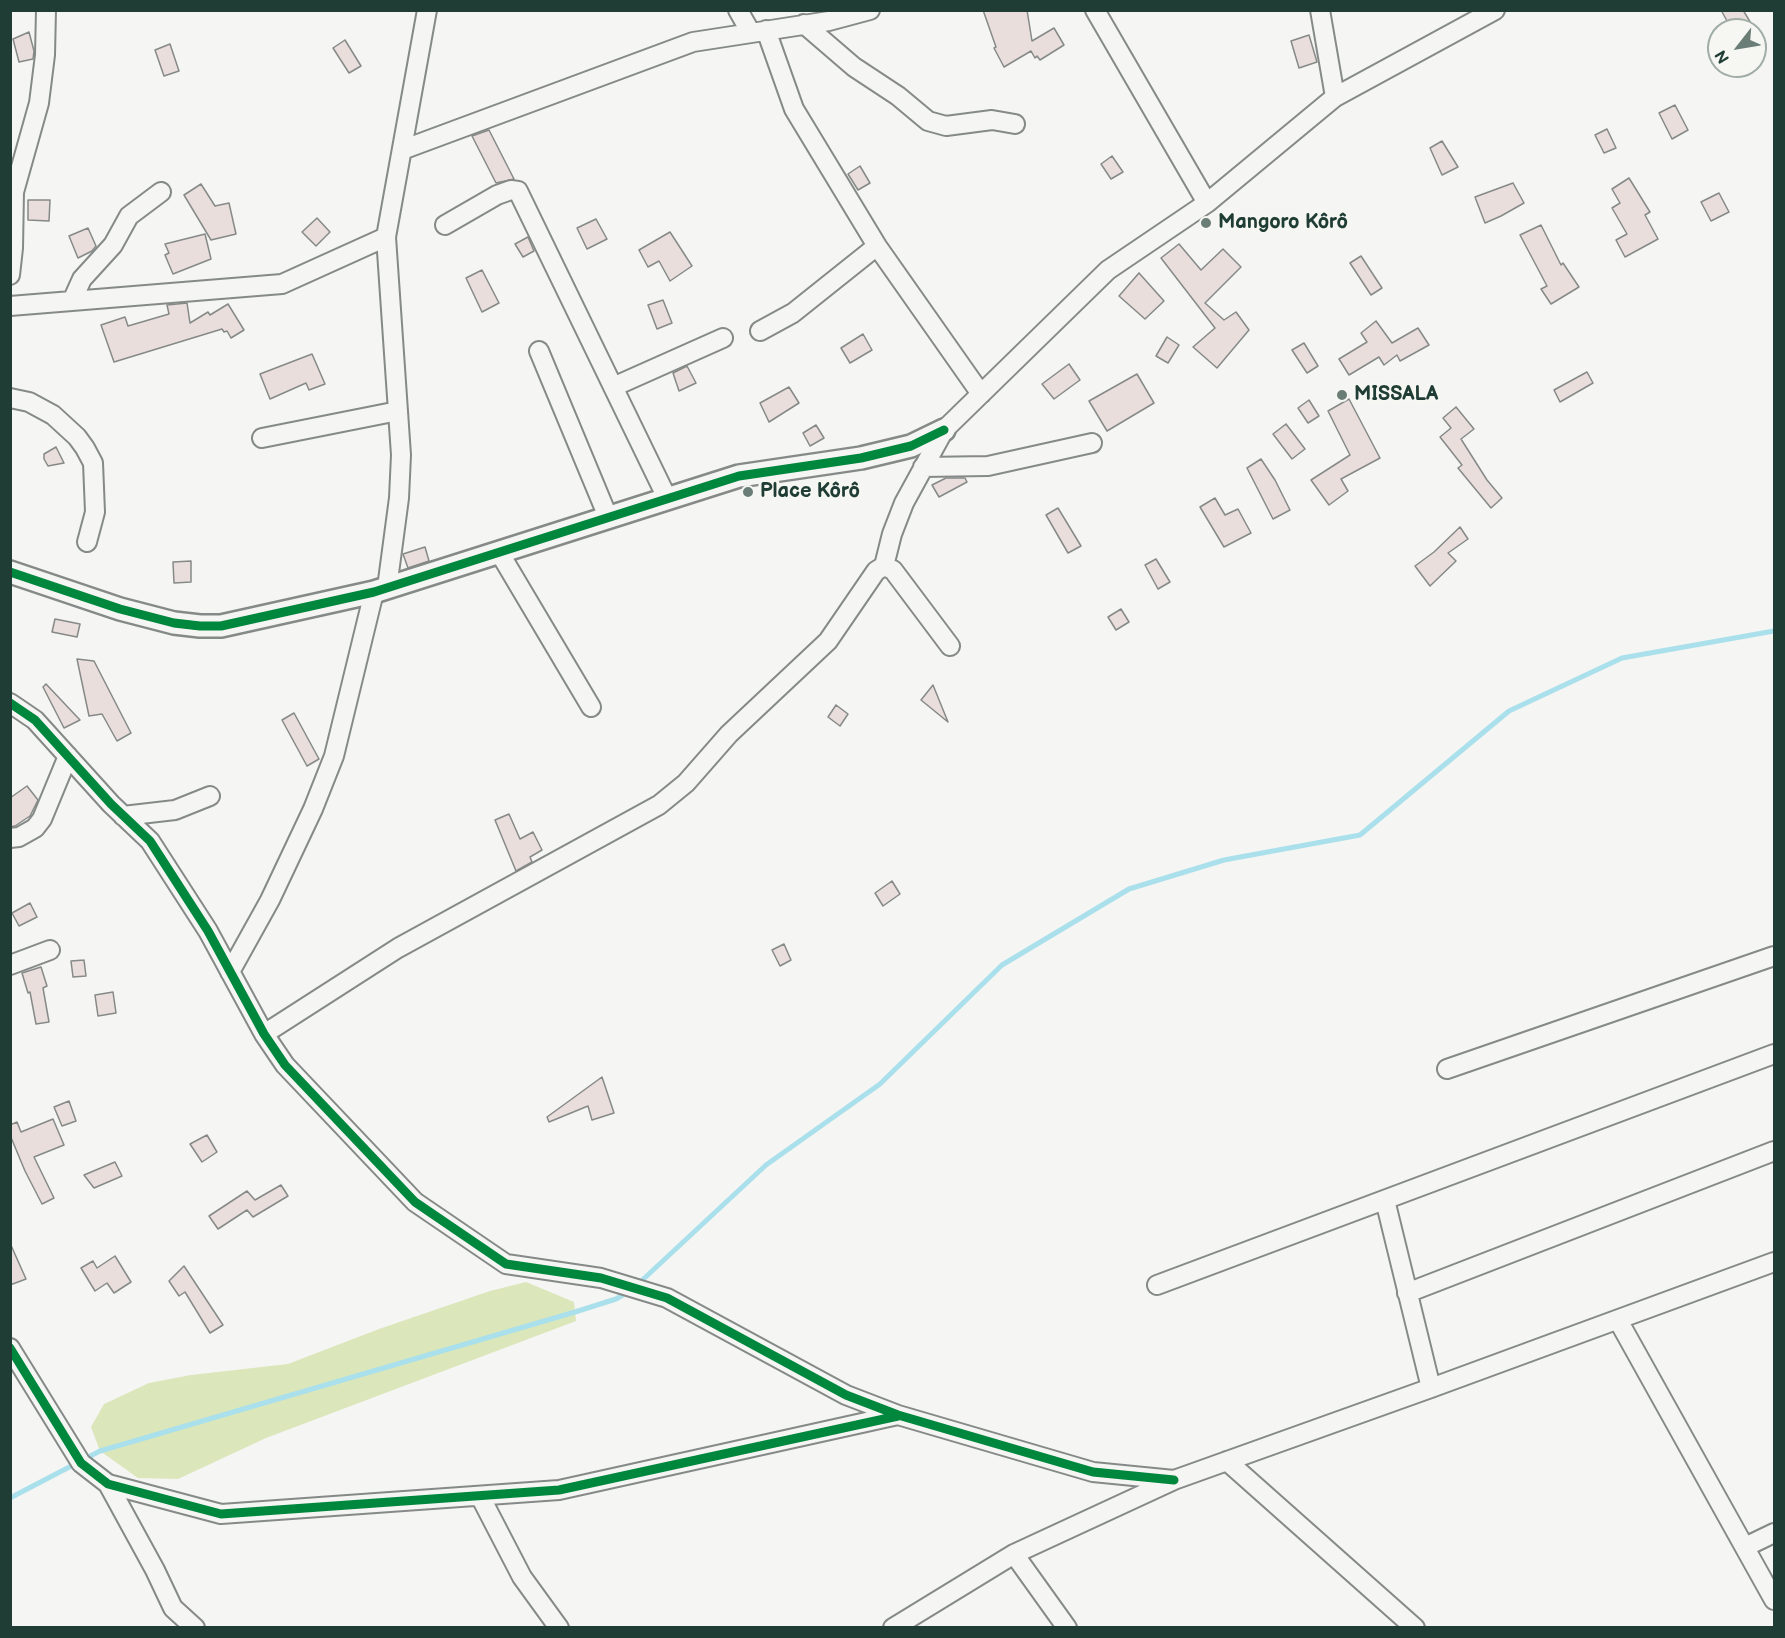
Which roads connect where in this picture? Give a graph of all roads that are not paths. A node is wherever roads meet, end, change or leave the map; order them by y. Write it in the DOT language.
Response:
graph roads {
  1 [pos="46,10"];
  2 [pos="428,10"];
  3 [pos="738,10"];
  4 [pos="870,10"];
  5 [pos="1095,10"];
  6 [pos="1320,10"];
  7 [pos="1496,10"];
  8 [pos="827,16"];
  9 [pos="804,24"];
  10 [pos="758,31"];
  11 [pos="1335,97"];
  12 [pos="1015,124"];
  13 [pos="402,150"];
  14 [pos="13,183"];
  15 [pos="161,192"];
  16 [pos="1207,202"];
  17 [pos="445,225"];
  18 [pos="386,237"];
  19 [pos="877,246"];
  20 [pos="10,275"];
  21 [pos="72,301"];
  22 [pos="10,306"];
  23 [pos="760,331"];
  24 [pos="723,338"];
  25 [pos="539,351"];
  26 [pos="613,387"];
  27 [pos="981,394"];
  28 [pos="10,398"];
  29 [pos="398,411"];
  30 [pos="944,430"];
  31 [pos="262,438"];
  32 [pos="1092,442"];
  33 [pos="923,467"];
  34 [pos="667,498"];
  35 [pos="608,517"];
  36 [pos="87,542"];
  37 [pos="499,552"];
  38 [pos="884,566"];
  39 [pos="10,572"];
  40 [pos="380,590"];
  41 [pos="950,646"];
  42 [pos="10,703"];
  43 [pos="591,707"];
  44 [pos="68,756"];
  45 [pos="210,796"];
  46 [pos="123,816"];
  47 [pos="10,838"];
  48 [pos="50,951"];
  49 [pos="1774,956"];
  50 [pos="10,965"];
  51 [pos="230,972"];
  52 [pos="264,1034"];
  53 [pos="1774,1054"];
  54 [pos="1447,1069"];
  55 [pos="1774,1151"];
  56 [pos="1385,1200"];
  57 [pos="1774,1262"];
  58 [pos="1157,1286"];
  59 [pos="1407,1293"];
  60 [pos="1618,1320"];
  61 [pos="10,1348"];
  62 [pos="1431,1388"];
  63 [pos="898,1415"];
  64 [pos="1227,1461"];
  65 [pos="1174,1480"];
  66 [pos="108,1484"];
  67 [pos="480,1496"];
  68 [pos="1774,1533"];
  69 [pos="1745,1547"];
  70 [pos="1014,1554"];
  71 [pos="1774,1600"];
  72 [pos="195,1628"];
  73 [pos="559,1628"];
  74 [pos="893,1628"];
  75 [pos="1067,1628"];
  76 [pos="1415,1628"];
  1 -- 14 [label="street"];
  2 -- 13 [label="street"];
  3 -- 10 [label="street"];
  4 -- 8 [label="street"];
  5 -- 16 [label="street"];
  6 -- 11 [label="street"];
  7 -- 11 [label="street"];
  8 -- 9 [label="street"];
  9 -- 10 [label="street"];
  9 -- 12 [label="street"];
  10 -- 13 [label="street"];
  10 -- 19 [label="street"];
  11 -- 16 [label="street"];
  13 -- 18 [label="street"];
  14 -- 20 [label="street"];
  15 -- 21 [label="street"];
  16 -- 27 [label="street"];
  17 -- 26 [label="street"];
  18 -- 21 [label="street"];
  18 -- 29 [label="street"];
  19 -- 23 [label="street"];
  19 -- 27 [label="street"];
  21 -- 22 [label="street"];
  24 -- 26 [label="street"];
  25 -- 35 [label="street"];
  26 -- 34 [label="street"];
  27 -- 30 [label="street"];
  28 -- 36 [label="street"];
  29 -- 31 [label="street"];
  29 -- 40 [label="street"];
  30 -- 33 [label="street"];
  30 -- 34 [label="street"];
  32 -- 33 [label="street"];
  33 -- 38 [label="street"];
  34 -- 35 [label="street"];
  35 -- 37 [label="street"];
  37 -- 40 [label="street"];
  37 -- 43 [label="street"];
  38 -- 41 [label="street"];
  38 -- 52 [label="street"];
  39 -- 40 [label="street"];
  40 -- 51 [label="street"];
  42 -- 44 [label="street"];
  44 -- 46 [label="street"];
  44 -- 47 [label="street"];
  45 -- 46 [label="street"];
  46 -- 51 [label="street"];
  48 -- 50 [label="street"];
  49 -- 54 [label="street"];
  51 -- 52 [label="street"];
  52 -- 63 [label="street"];
  53 -- 56 [label="street"];
  55 -- 59 [label="street"];
  56 -- 58 [label="street"];
  56 -- 59 [label="street"];
  57 -- 60 [label="street"];
  59 -- 62 [label="street"];
  60 -- 62 [label="street"];
  60 -- 69 [label="street"];
  61 -- 66 [label="street"];
  62 -- 64 [label="street"];
  63 -- 65 [label="street"];
  63 -- 67 [label="street"];
  64 -- 65 [label="street"];
  64 -- 76 [label="street"];
  65 -- 70 [label="street"];
  66 -- 67 [label="street"];
  66 -- 72 [label="street"];
  67 -- 73 [label="street"];
  68 -- 69 [label="street"];
  69 -- 71 [label="street"];
  70 -- 74 [label="street"];
  70 -- 75 [label="street"];
}
